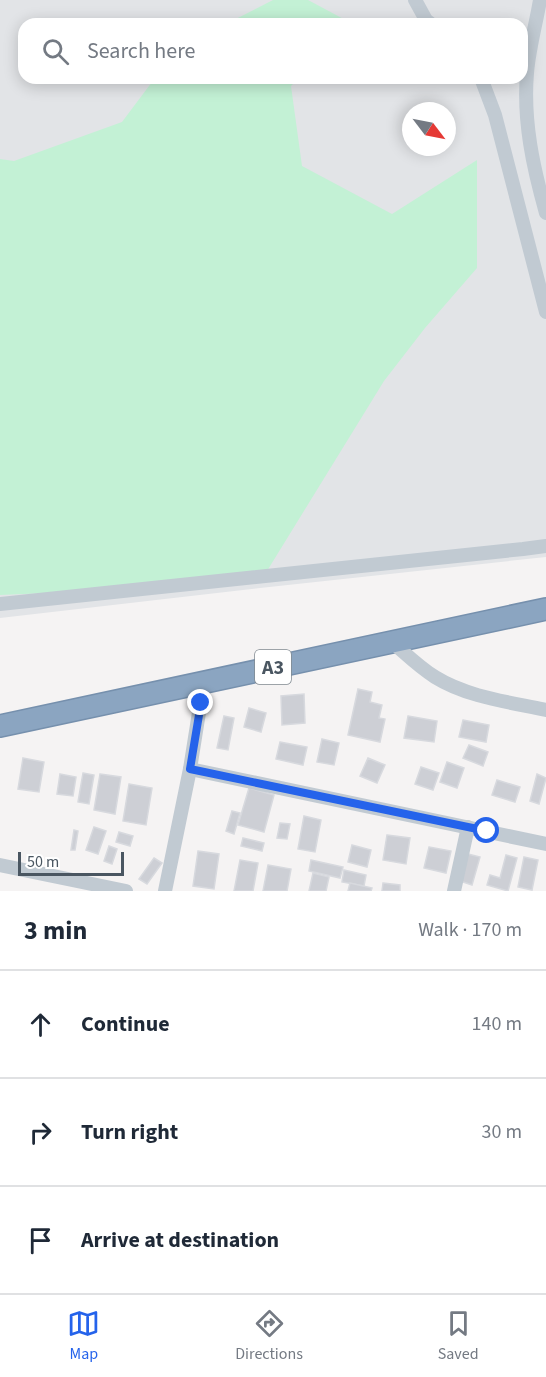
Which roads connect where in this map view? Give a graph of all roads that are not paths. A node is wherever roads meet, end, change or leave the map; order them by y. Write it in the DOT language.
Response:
graph roads {
  1 [pos="415,0"];
  2 [pos="540,0"];
  3 [pos="425,18"];
  4 [pos="528,66"];
  5 [pos="483,84"];
  6 [pos="527,84"];
  7 [pos="546,213"];
  8 [pos="546,312"];
  9 [pos="546,546"];
  10 [pos="0,604"];
  11 [pos="546,609"];
  12 [pos="392,642"];
  13 [pos="204,681"];
  14 [pos="546,711"];
  15 [pos="0,726"];
  16 [pos="190,769"];
  17 [pos="468,827"];
  18 [pos="546,844"];
  19 [pos="0,865"];
  20 [pos="126,891"];
  21 [pos="165,891"];
  22 [pos="454,891"];
  1 -- 3 [label="street"];
  2 -- 4 [label="street"];
  5 -- 8 [label="street"];
  6 -- 7 [label="street"];
  9 -- 10 [label="street"];
  11 -- 12 [label="highway, A3"];
  12 -- 13 [label="highway, A3"];
  12 -- 14 [label="street"];
  13 -- 15 [label="highway, A3"];
  13 -- 16 [label="street"];
  16 -- 17 [label="street"];
  16 -- 21 [label="street"];
  17 -- 18 [label="street"];
  17 -- 22 [label="street"];
  19 -- 20 [label="street"];
}
